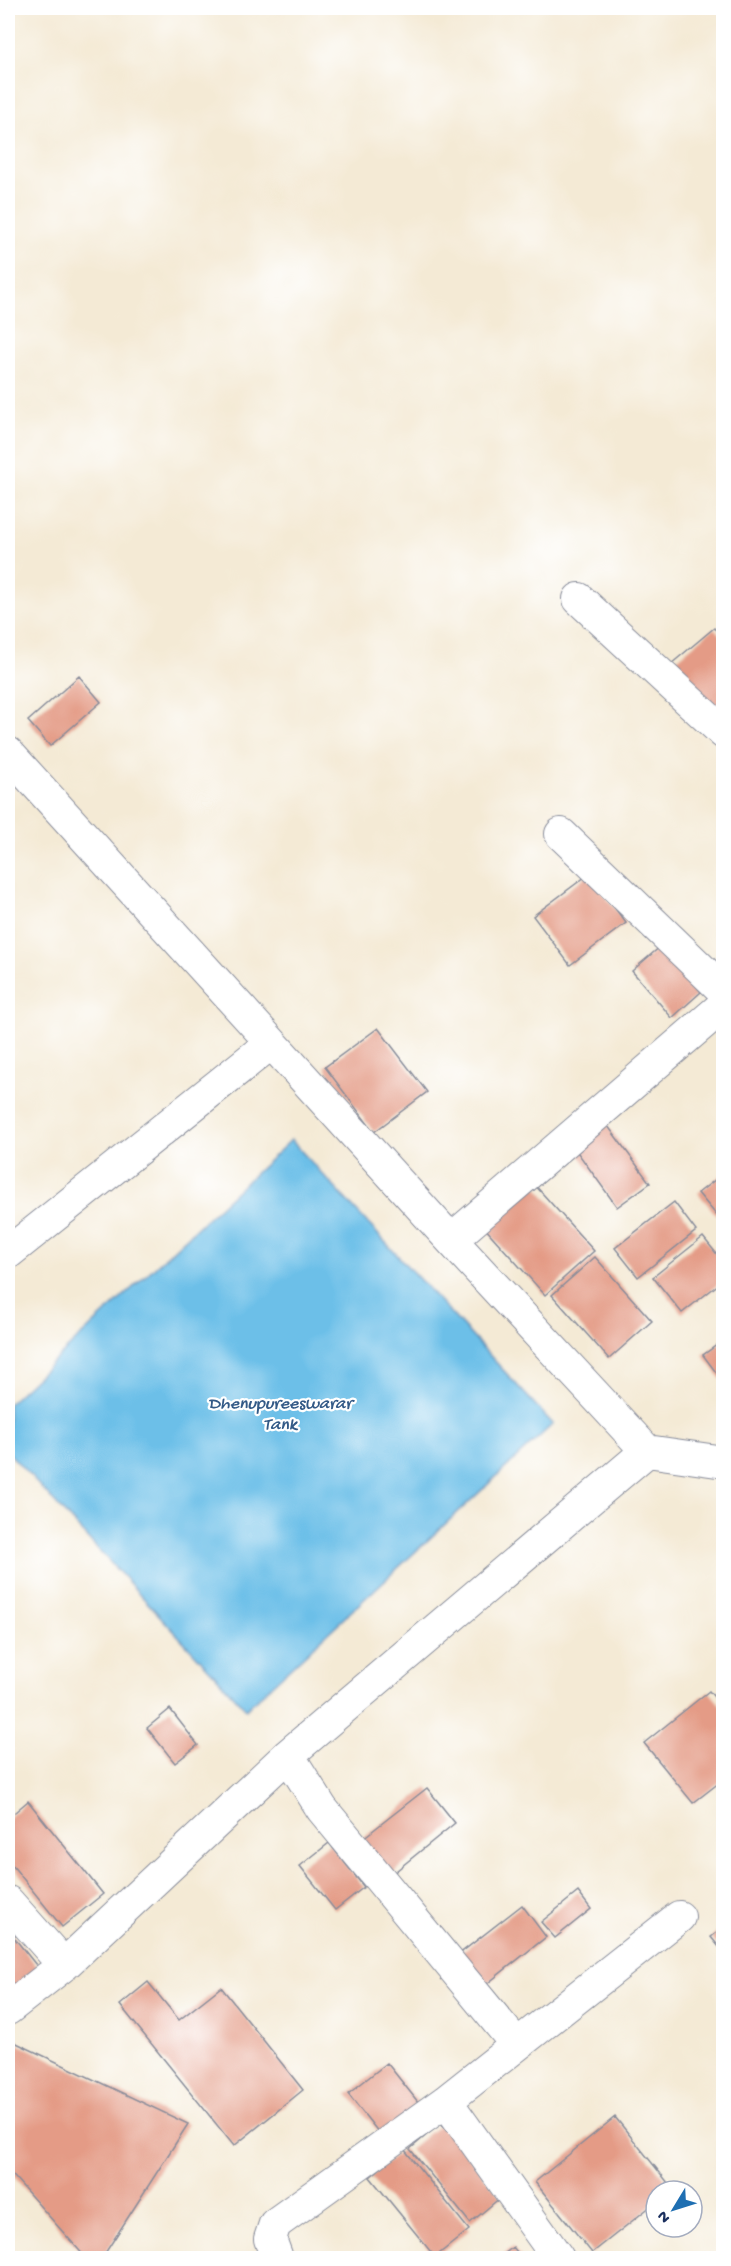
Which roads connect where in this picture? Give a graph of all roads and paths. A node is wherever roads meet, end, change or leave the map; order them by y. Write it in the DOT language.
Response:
graph roads {
  1 [pos="579,599"];
  2 [pos="723,734"];
  3 [pos="8,753"];
  4 [pos="561,834"];
  5 [pos="723,991"];
  6 [pos="723,1005"];
  7 [pos="271,1043"];
  8 [pos="451,1240"];
  9 [pos="8,1253"];
  10 [pos="647,1451"];
  11 [pos="723,1462"];
  12 [pos="288,1755"];
  13 [pos="8,1902"];
  14 [pos="680,1917"];
  15 [pos="64,1965"];
  16 [pos="8,2008"];
  17 [pos="517,2045"];
  18 [pos="446,2101"];
  19 [pos="277,2259"];
  20 [pos="558,2259"];
  1 -- 2 [label="street"];
  3 -- 7 [label="street"];
  4 -- 5 [label="street"];
  6 -- 8 [label="street"];
  7 -- 8 [label="street"];
  7 -- 9 [label="street"];
  8 -- 10 [label="street"];
  10 -- 11 [label="street"];
  10 -- 12 [label="street"];
  12 -- 15 [label="street"];
  12 -- 17 [label="street"];
  13 -- 15 [label="street"];
  14 -- 17 [label="street"];
  15 -- 16 [label="street"];
  17 -- 18 [label="street"];
  18 -- 19 [label="street"];
  18 -- 20 [label="street"];
}
